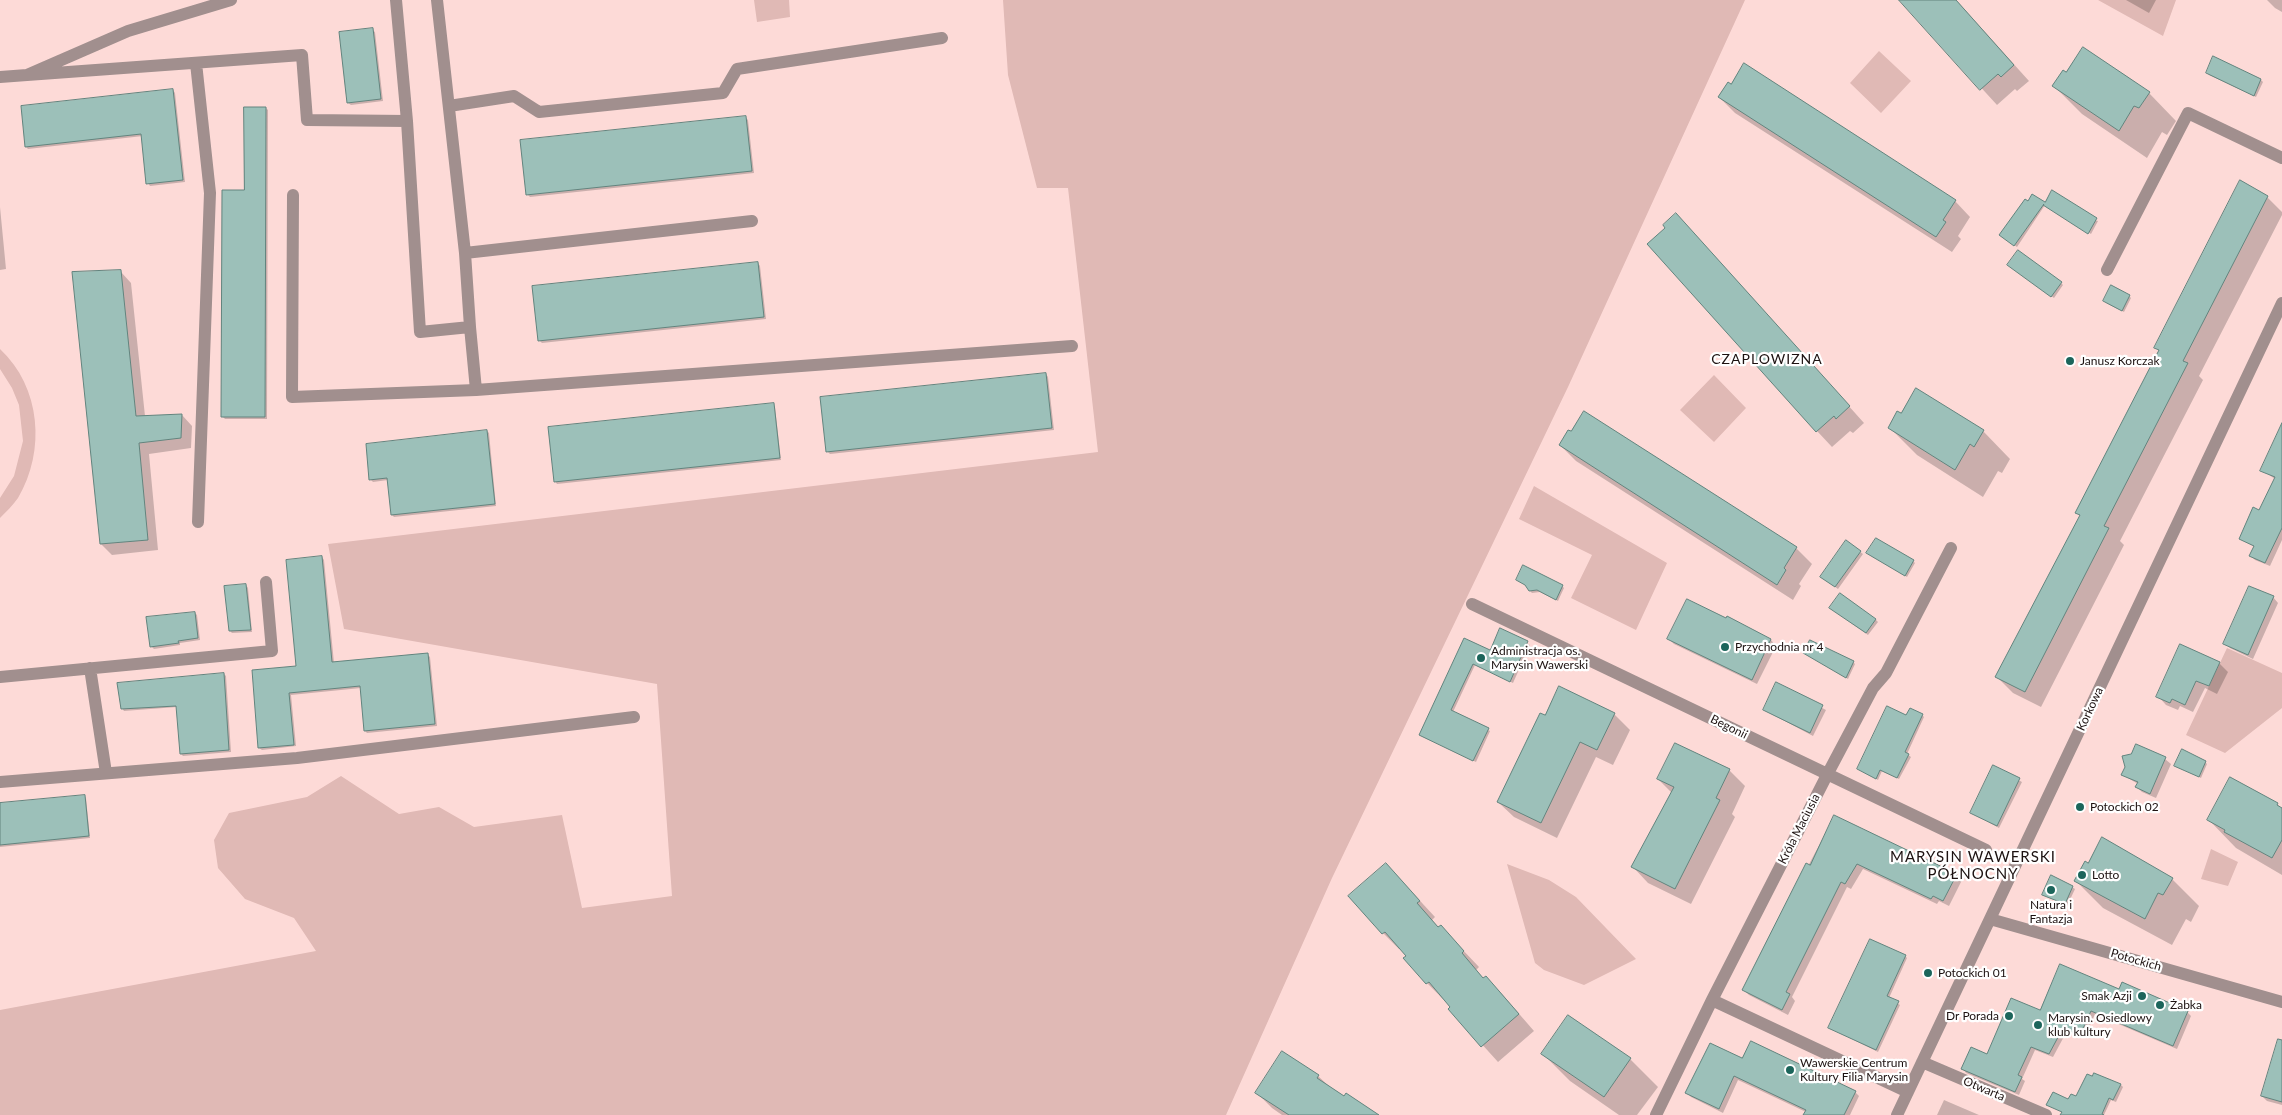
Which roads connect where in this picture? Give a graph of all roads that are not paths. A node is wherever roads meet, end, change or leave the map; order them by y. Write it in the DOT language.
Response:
graph roads {
  1 [pos="231,0"];
  2 [pos="396,0"];
  3 [pos="437,0"];
  4 [pos="942,38"];
  5 [pos="196,63"];
  6 [pos="27,75"];
  7 [pos="0,77"];
  8 [pos="448,106"];
  9 [pos="407,122"];
  10 [pos="2282,158"];
  11 [pos="293,195"];
  12 [pos="752,222"];
  13 [pos="465,253"];
  14 [pos="2107,270"];
  15 [pos="2282,303"];
  16 [pos="470,327"];
  17 [pos="1072,346"];
  18 [pos="476,390"];
  19 [pos="198,522"];
  20 [pos="1951,548"];
  21 [pos="266,582"];
  22 [pos="1472,604"];
  23 [pos="90,668"];
  24 [pos="0,677"];
  25 [pos="634,717"];
  26 [pos="106,773"];
  27 [pos="1827,775"];
  28 [pos="0,782"];
  29 [pos="1986,850"];
  30 [pos="1990,919"];
  31 [pos="1712,1000"];
  32 [pos="2282,1002"];
  33 [pos="1922,1062"];
  34 [pos="1908,1092"];
  35 [pos="1656,1115"];
  36 [pos="1897,1115"];
  37 [pos="2046,1115"];
  1 -- 6 [label="street"];
  2 -- 9 [label="street"];
  3 -- 8 [label="street"];
  4 -- 8 [label="street"];
  5 -- 6 [label="street"];
  5 -- 9 [label="street"];
  5 -- 19 [label="street"];
  6 -- 7 [label="street"];
  8 -- 13 [label="street"];
  9 -- 16 [label="street"];
  10 -- 14 [label="street"];
  11 -- 18 [label="street"];
  12 -- 13 [label="street"];
  13 -- 16 [label="street"];
  15 -- 30 [label="street, Korkowa"];
  16 -- 18 [label="street"];
  17 -- 18 [label="street"];
  20 -- 27 [label="street, Króla Maciusia"];
  21 -- 23 [label="street"];
  22 -- 27 [label="street, Begonii"];
  23 -- 24 [label="street"];
  23 -- 26 [label="street"];
  25 -- 26 [label="street"];
  26 -- 28 [label="street"];
  27 -- 29 [label="street, Begonii"];
  27 -- 31 [label="street, Króla Maciusia"];
  30 -- 32 [label="street, Potockich"];
  30 -- 33 [label="street, Korkowa"];
  31 -- 34 [label="street"];
  31 -- 35 [label="street, Króla Maciusia"];
  33 -- 34 [label="street, Korkowa"];
  33 -- 37 [label="street, Otwarta"];
  34 -- 36 [label="street, Korkowa"];
}
